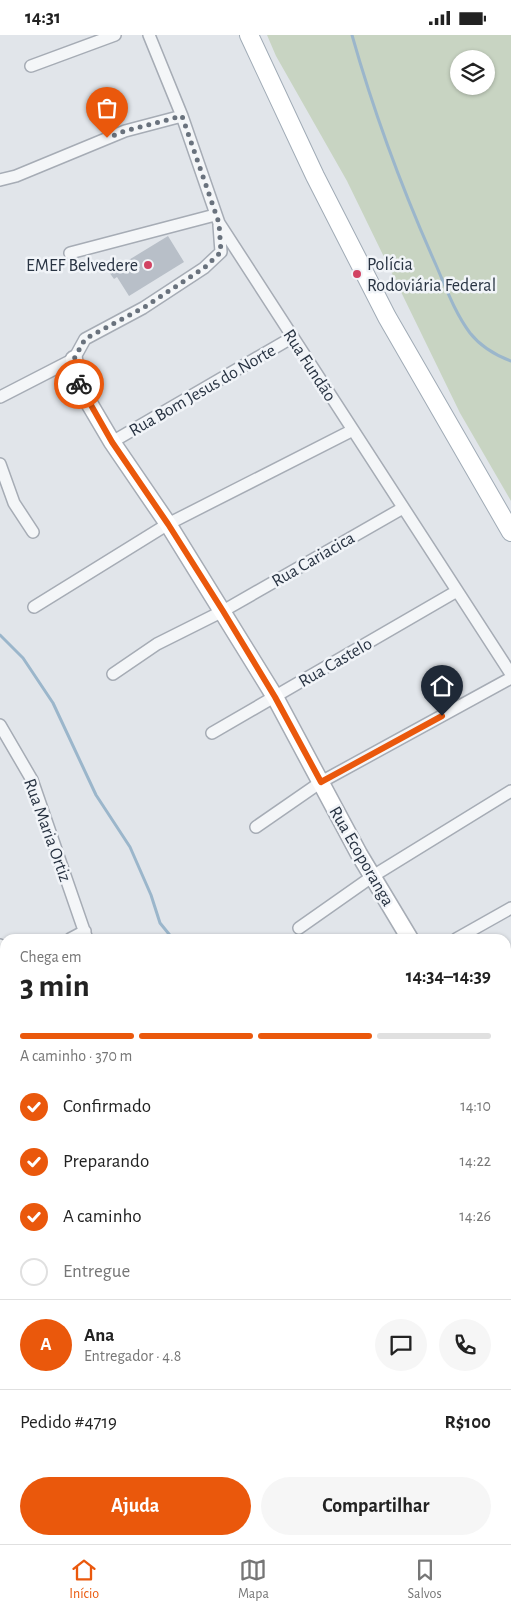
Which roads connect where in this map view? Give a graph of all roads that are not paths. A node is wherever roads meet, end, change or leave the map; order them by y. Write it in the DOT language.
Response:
graph roads {
  1 [pos="115,35"];
  2 [pos="150,35"];
  3 [pos="248,35"];
  4 [pos="254,35"];
  5 [pos="31,65"];
  6 [pos="274,92"];
  7 [pos="182,116"];
  8 [pos="0,180"];
  9 [pos="217,219"];
  10 [pos="70,253"];
  11 [pos="293,337"];
  12 [pos="74,359"];
  13 [pos="0,397"];
  14 [pos="353,430"];
  15 [pos="112,442"];
  16 [pos="0,464"];
  17 [pos="404,508"];
  18 [pos="168,524"];
  19 [pos="33,532"];
  20 [pos="511,532"];
  21 [pos="457,591"];
  22 [pos="34,607"];
  23 [pos="223,611"];
  24 [pos="113,673"];
  25 [pos="511,676"];
  26 [pos="275,697"];
  27 [pos="0,725"];
  28 [pos="212,733"];
  29 [pos="321,782"];
  30 [pos="511,791"];
  31 [pos="256,827"];
  32 [pos="372,876"];
  33 [pos="511,908"];
  34 [pos="299,928"];
  35 [pos="86,934"];
  36 [pos="407,934"];
  37 [pos="465,934"];
  1 -- 5 [label="street"];
  2 -- 7 [label="street, Rua Fundão"];
  3 -- 6 [label="main road"];
  4 -- 6 [label="main road"];
  6 -- 20 [label="main road"];
  7 -- 8 [label="street"];
  7 -- 9 [label="street, Rua Fundão"];
  9 -- 10 [label="street"];
  9 -- 11 [label="street, Rua Fundão"];
  9 -- 12 [label="street"];
  11 -- 14 [label="street, Rua Fundão"];
  11 -- 15 [label="street, Rua Bom Jesus do Norte"];
  12 -- 13 [label="street"];
  12 -- 15 [label="street, Rua Ecoporanga"];
  14 -- 17 [label="street, Rua Fundão"];
  14 -- 18 [label="street"];
  15 -- 18 [label="street, Rua Ecoporanga"];
  16 -- 19 [label="street"];
  17 -- 21 [label="street, Rua Fundão"];
  17 -- 23 [label="street, Rua Cariacica"];
  18 -- 22 [label="street"];
  18 -- 23 [label="street, Rua Ecoporanga"];
  21 -- 25 [label="street, Rua Fundão"];
  21 -- 26 [label="street, Rua Castelo"];
  23 -- 24 [label="street, Rua Cariacica"];
  23 -- 26 [label="street, Rua Ecoporanga"];
  25 -- 29 [label="street"];
  26 -- 28 [label="street, Rua Castelo"];
  26 -- 29 [label="street, Rua Ecoporanga"];
  27 -- 35 [label="street, Rua Maria Ortiz"];
  29 -- 31 [label="street"];
  29 -- 32 [label="street, Rua Ecoporanga"];
  30 -- 32 [label="street"];
  32 -- 34 [label="street"];
  32 -- 36 [label="street, Rua Ecoporanga"];
  33 -- 37 [label="street"];
}
